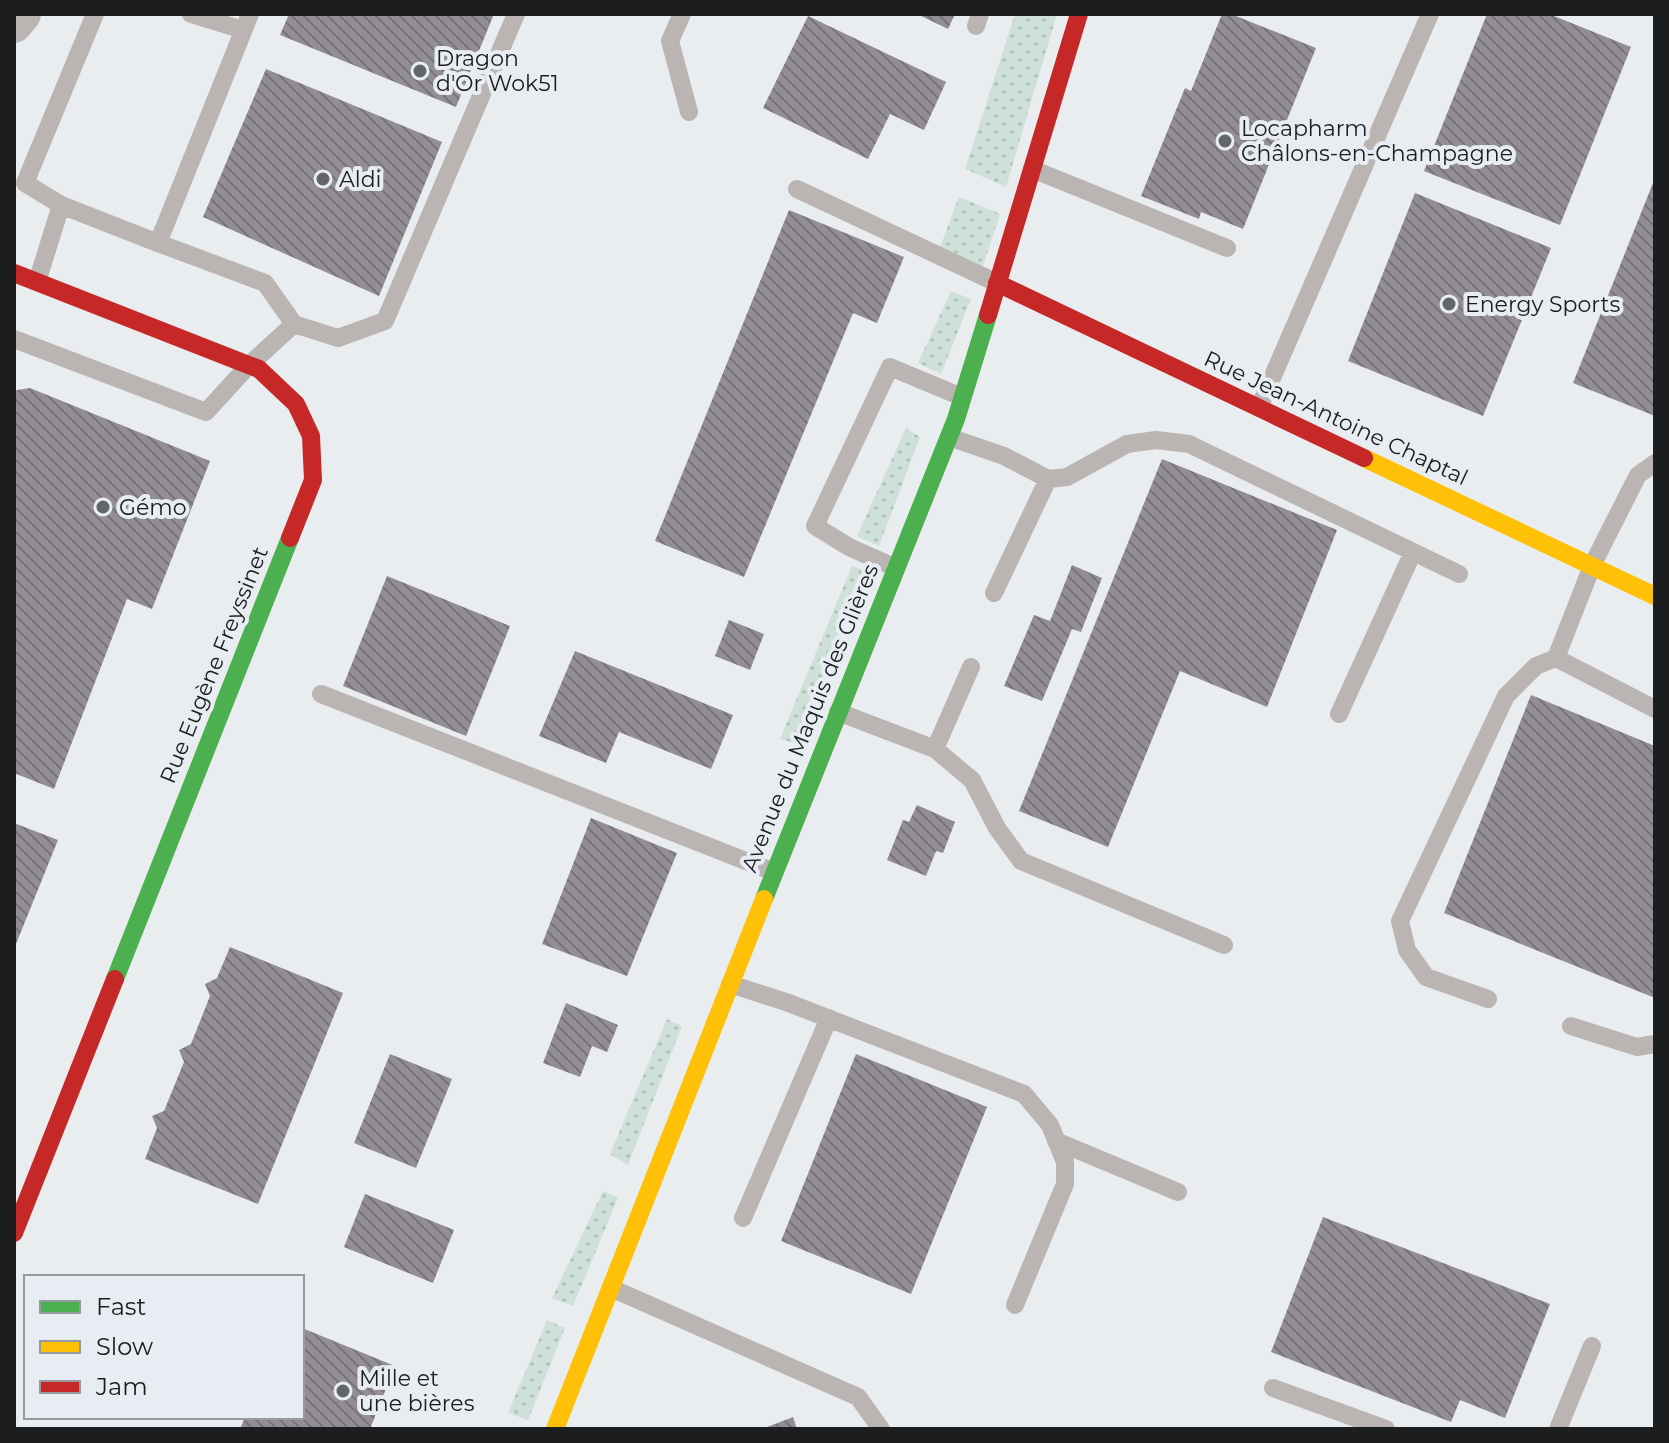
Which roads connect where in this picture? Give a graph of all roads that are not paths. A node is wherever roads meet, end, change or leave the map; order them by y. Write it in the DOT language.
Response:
graph roads {
  1 [pos="23,14"];
  2 [pos="95,14"];
  3 [pos="191,14"];
  4 [pos="516,14"];
  5 [pos="682,14"];
  6 [pos="1079,14"];
  7 [pos="1430,14"];
  8 [pos="247,22"];
  9 [pos="14,25"];
  10 [pos="689,112"];
  11 [pos="1032,169"];
  12 [pos="797,189"];
  13 [pos="61,205"];
  14 [pos="158,243"];
  15 [pos="1227,248"];
  16 [pos="14,273"];
  17 [pos="37,282"];
  18 [pos="997,283"];
  19 [pos="294,324"];
  20 [pos="14,339"];
  21 [pos="249,365"];
  22 [pos="962,397"];
  23 [pos="1259,408"];
  24 [pos="949,437"];
  25 [pos="1655,463"];
  26 [pos="1048,479"];
  27 [pos="1413,552"];
  28 [pos="1592,566"];
  29 [pos="896,568"];
  30 [pos="1459,574"];
  31 [pos="994,593"];
  32 [pos="1655,596"];
  33 [pos="1556,658"];
  34 [pos="971,667"];
  35 [pos="321,694"];
  36 [pos="1655,709"];
  37 [pos="838,712"];
  38 [pos="1339,714"];
  39 [pos="935,749"];
  40 [pos="774,872"];
  41 [pos="1224,945"];
  42 [pos="730,984"];
  43 [pos="1488,999"];
  44 [pos="829,1018"];
  45 [pos="1571,1026"];
  46 [pos="1655,1044"];
  47 [pos="1056,1141"];
  48 [pos="1178,1192"];
  49 [pos="743,1218"];
  50 [pos="14,1233"];
  51 [pos="611,1288"];
  52 [pos="1015,1305"];
  53 [pos="1592,1346"];
  54 [pos="1273,1388"];
  55 [pos="555,1429"];
  56 [pos="881,1429"];
  57 [pos="1386,1429"];
  58 [pos="1558,1429"];
  1 -- 9 [label="street"];
  2 -- 13 [label="lane"];
  3 -- 8 [label="lane"];
  4 -- 19 [label="lane"];
  5 -- 10 [label="lane"];
  6 -- 11 [label="street, Avenue du Maquis des Glières"];
  7 -- 23 [label="lane"];
  8 -- 14 [label="lane"];
  11 -- 15 [label="lane"];
  11 -- 18 [label="street, Avenue du Maquis des Glières"];
  12 -- 18 [label="lane"];
  13 -- 14 [label="lane"];
  13 -- 17 [label="lane"];
  14 -- 19 [label="lane"];
  16 -- 17 [label="street, Rue Eugène Freyssinet"];
  17 -- 21 [label="street, Rue Eugène Freyssinet"];
  18 -- 22 [label="street, Avenue du Maquis des Glières"];
  18 -- 23 [label="street, Rue Jean-Antoine Chaptal"];
  19 -- 21 [label="lane"];
  20 -- 21 [label="lane"];
  21 -- 50 [label="street, Rue Eugène Freyssinet"];
  22 -- 24 [label="street, Avenue du Maquis des Glières"];
  22 -- 29 [label="lane"];
  23 -- 28 [label="street, Rue Jean-Antoine Chaptal"];
  24 -- 26 [label="lane"];
  24 -- 29 [label="street, Avenue du Maquis des Glières"];
  25 -- 28 [label="lane"];
  26 -- 27 [label="lane"];
  26 -- 31 [label="lane"];
  27 -- 30 [label="lane"];
  27 -- 38 [label="lane"];
  28 -- 32 [label="street, Rue Jean-Antoine Chaptal"];
  28 -- 33 [label="lane"];
  29 -- 37 [label="street, Avenue du Maquis des Glières"];
  33 -- 36 [label="lane"];
  33 -- 43 [label="lane"];
  34 -- 39 [label="lane"];
  35 -- 40 [label="lane"];
  37 -- 39 [label="lane"];
  37 -- 40 [label="street, Avenue du Maquis des Glières"];
  39 -- 41 [label="lane"];
  40 -- 42 [label="street, Avenue du Maquis des Glières"];
  42 -- 44 [label="lane"];
  42 -- 51 [label="street, Avenue du Maquis des Glières"];
  44 -- 47 [label="lane"];
  44 -- 49 [label="lane"];
  45 -- 46 [label="lane"];
  47 -- 48 [label="lane"];
  47 -- 52 [label="lane"];
  51 -- 55 [label="street, Avenue du Maquis des Glières"];
  51 -- 56 [label="lane"];
  53 -- 58 [label="lane"];
  54 -- 57 [label="lane"];
}
